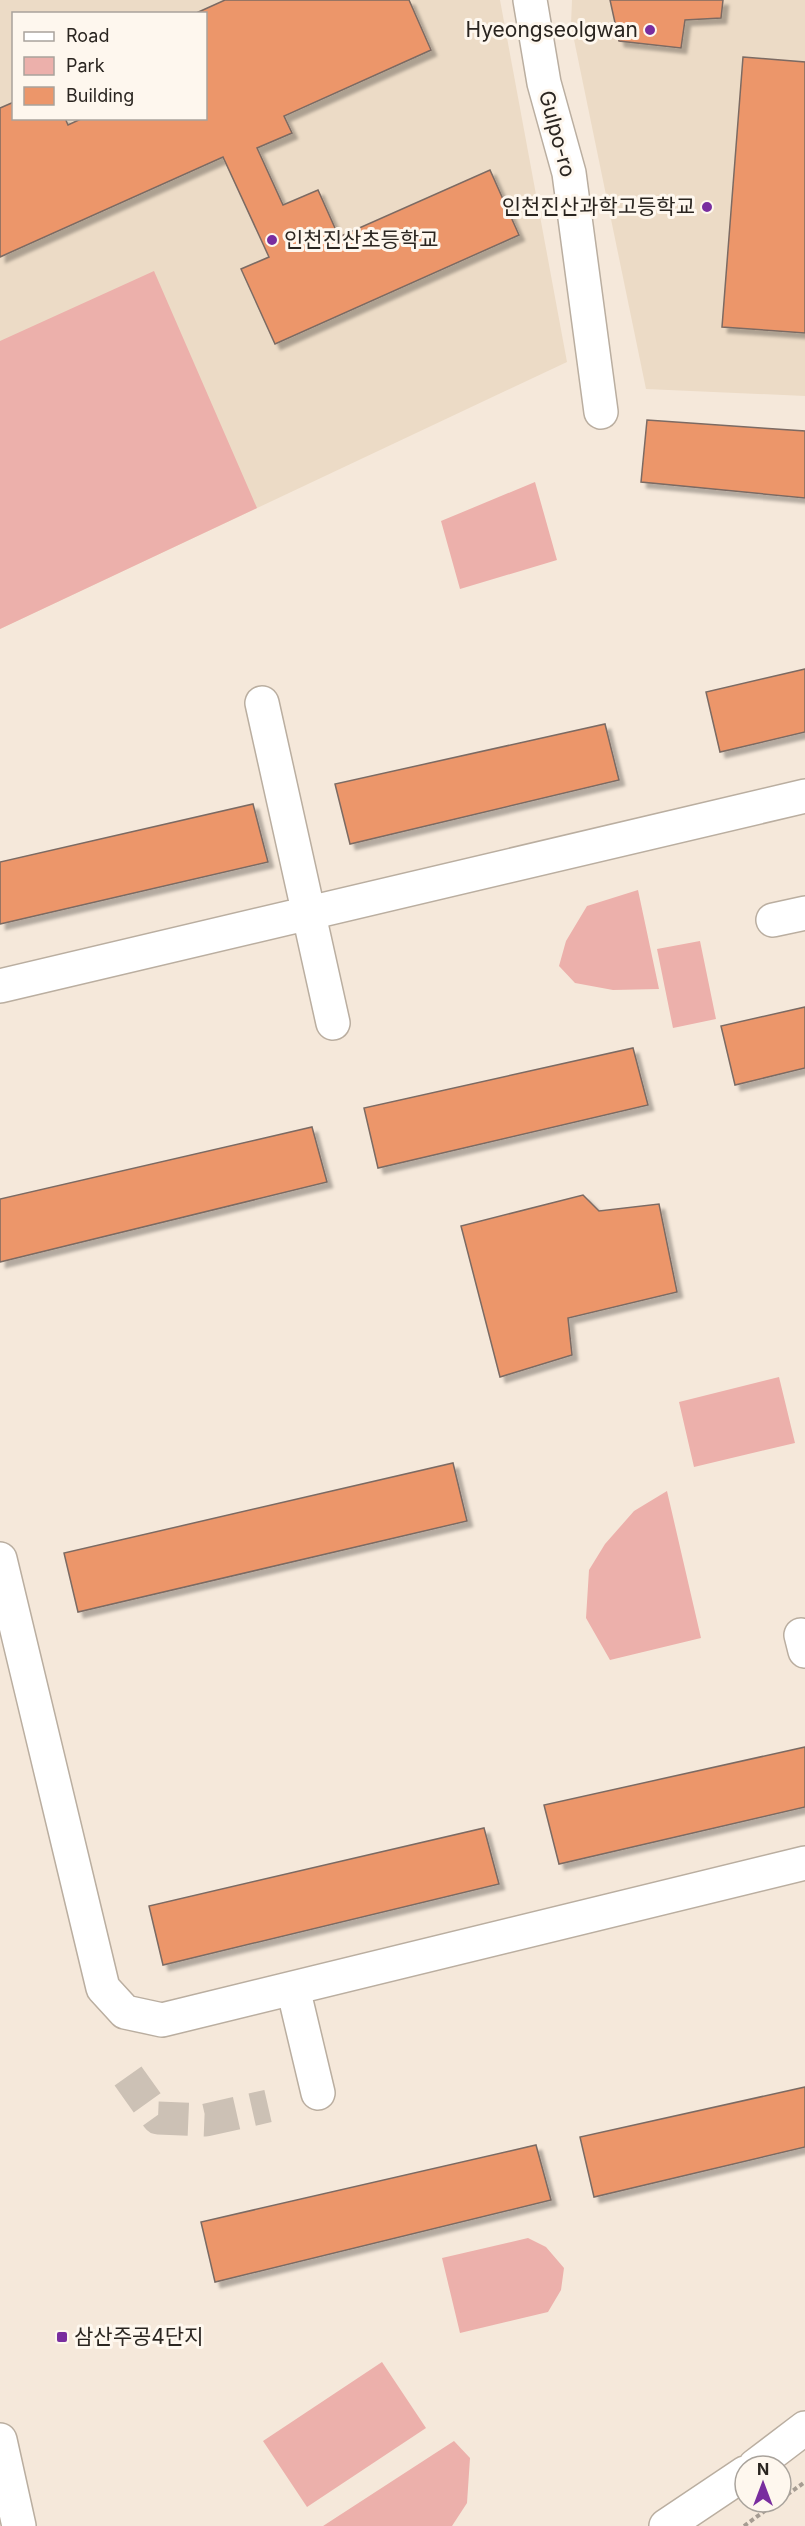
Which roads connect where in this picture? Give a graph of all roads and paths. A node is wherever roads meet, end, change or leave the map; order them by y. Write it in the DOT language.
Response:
graph roads {
  1 [pos="530,0"];
  2 [pos="601,412"];
  3 [pos="262,703"];
  4 [pos="805,796"];
  5 [pos="308,913"];
  6 [pos="805,913"];
  7 [pos="773,920"];
  8 [pos="0,986"];
  9 [pos="333,1023"];
  10 [pos="0,1558"];
  11 [pos="805,1863"];
  12 [pos="293,1988"];
  13 [pos="318,2093"];
  14 [pos="805,2428"];
  15 [pos="0,2440"];
  16 [pos="771,2454"];
  17 [pos="733,2481"];
  18 [pos="760,2514"];
  19 [pos="19,2526"];
  20 [pos="666,2526"];
  21 [pos="744,2526"];
  1 -- 2 [label="street, Gulpo-ro"];
  3 -- 5 [label="street"];
  4 -- 5 [label="street"];
  5 -- 8 [label="street"];
  5 -- 9 [label="street"];
  6 -- 7 [label="street"];
  10 -- 12 [label="street"];
  11 -- 12 [label="street"];
  12 -- 13 [label="street"];
  14 -- 16 [label="street"];
  15 -- 19 [label="street"];
  17 -- 20 [label="street"];
  18 -- 21 [label="path"];
}
